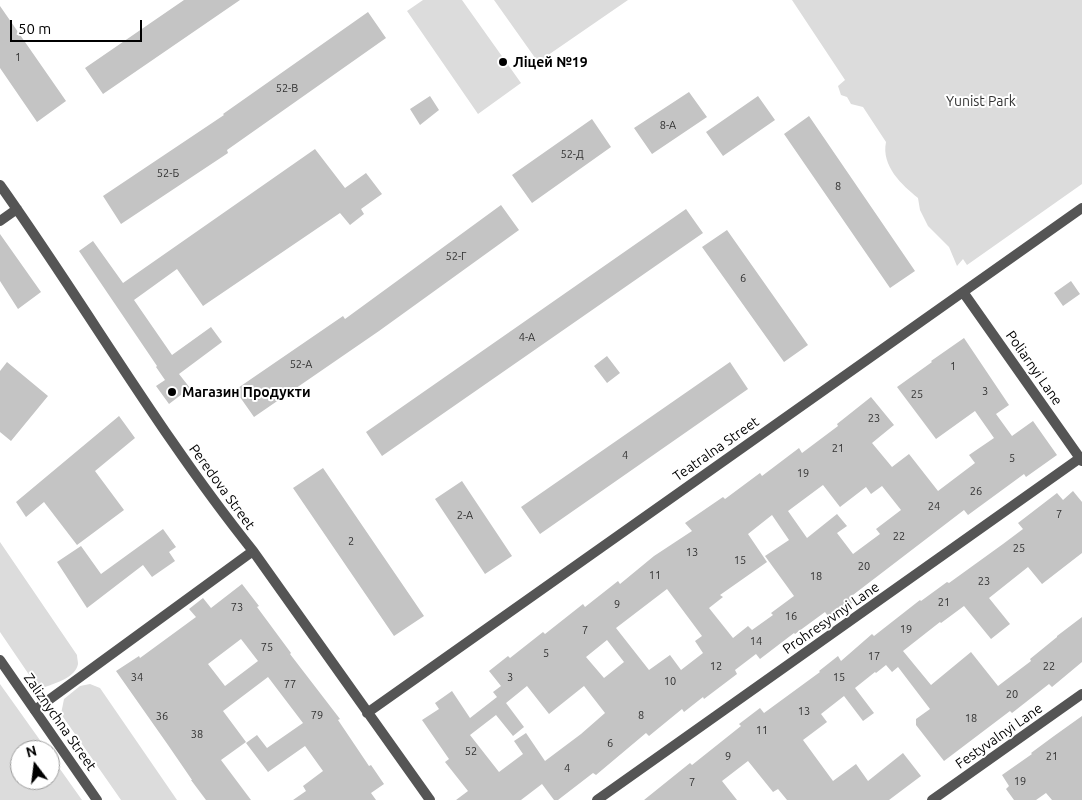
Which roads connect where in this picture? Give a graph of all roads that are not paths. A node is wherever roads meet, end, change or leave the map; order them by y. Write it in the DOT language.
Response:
graph roads {
  1 [pos="0,185"];
  2 [pos="1082,208"];
  3 [pos="17,209"];
  4 [pos="0,221"];
  5 [pos="963,292"];
  6 [pos="1081,459"];
  7 [pos="253,551"];
  8 [pos="0,660"];
  9 [pos="1082,694"];
  10 [pos="35,710"];
  11 [pos="367,713"];
  12 [pos="97,800"];
  13 [pos="430,800"];
  14 [pos="598,800"];
  15 [pos="932,800"];
  1 -- 3 [label="street, Peredova Street"];
  2 -- 5 [label="street, Teatralna Street"];
  3 -- 4 [label="street"];
  3 -- 7 [label="street, Peredova Street"];
  5 -- 6 [label="street, Poliarnyi Lane"];
  5 -- 11 [label="street, Teatralna Street"];
  6 -- 14 [label="street, Prohresyvnyi Lane"];
  7 -- 10 [label="street"];
  7 -- 11 [label="street, Peredova Street"];
  8 -- 10 [label="street, Zaliznychna Street"];
  9 -- 15 [label="street, Festyvalnyi Lane"];
  10 -- 12 [label="street, Zaliznychna Street"];
  11 -- 13 [label="street, Peredova Street"];
}
